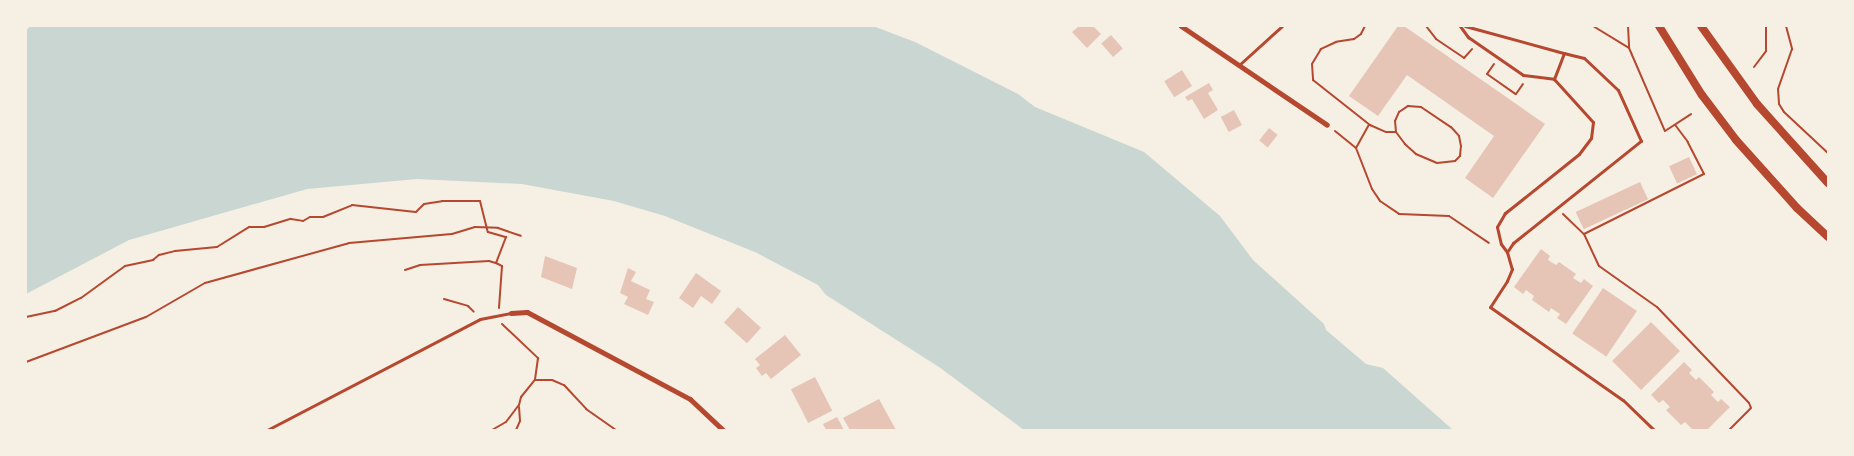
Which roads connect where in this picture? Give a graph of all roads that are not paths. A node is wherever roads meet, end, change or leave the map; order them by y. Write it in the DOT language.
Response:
graph roads {
  1 [pos="1181,26"];
  2 [pos="1282,26"];
  3 [pos="1460,26"];
  4 [pos="1465,26"];
  5 [pos="1659,26"];
  6 [pos="1701,26"];
  7 [pos="1564,54"];
  8 [pos="1239,65"];
  9 [pos="1554,79"];
  10 [pos="1327,125"];
  11 [pos="1828,183"];
  12 [pos="1828,237"];
  13 [pos="1507,252"];
  14 [pos="511,313"];
  15 [pos="267,430"];
  16 [pos="723,430"];
  17 [pos="1654,430"];
  1 -- 8 [label="street"];
  2 -- 8 [label="lane"];
  3 -- 9 [label="lane"];
  4 -- 7 [label="lane"];
  5 -- 12 [label="main road"];
  6 -- 11 [label="main road"];
  7 -- 9 [label="lane"];
  7 -- 13 [label="lane"];
  8 -- 10 [label="street"];
  9 -- 13 [label="lane"];
  13 -- 17 [label="lane"];
  14 -- 15 [label="lane"];
  14 -- 16 [label="street"];
}
